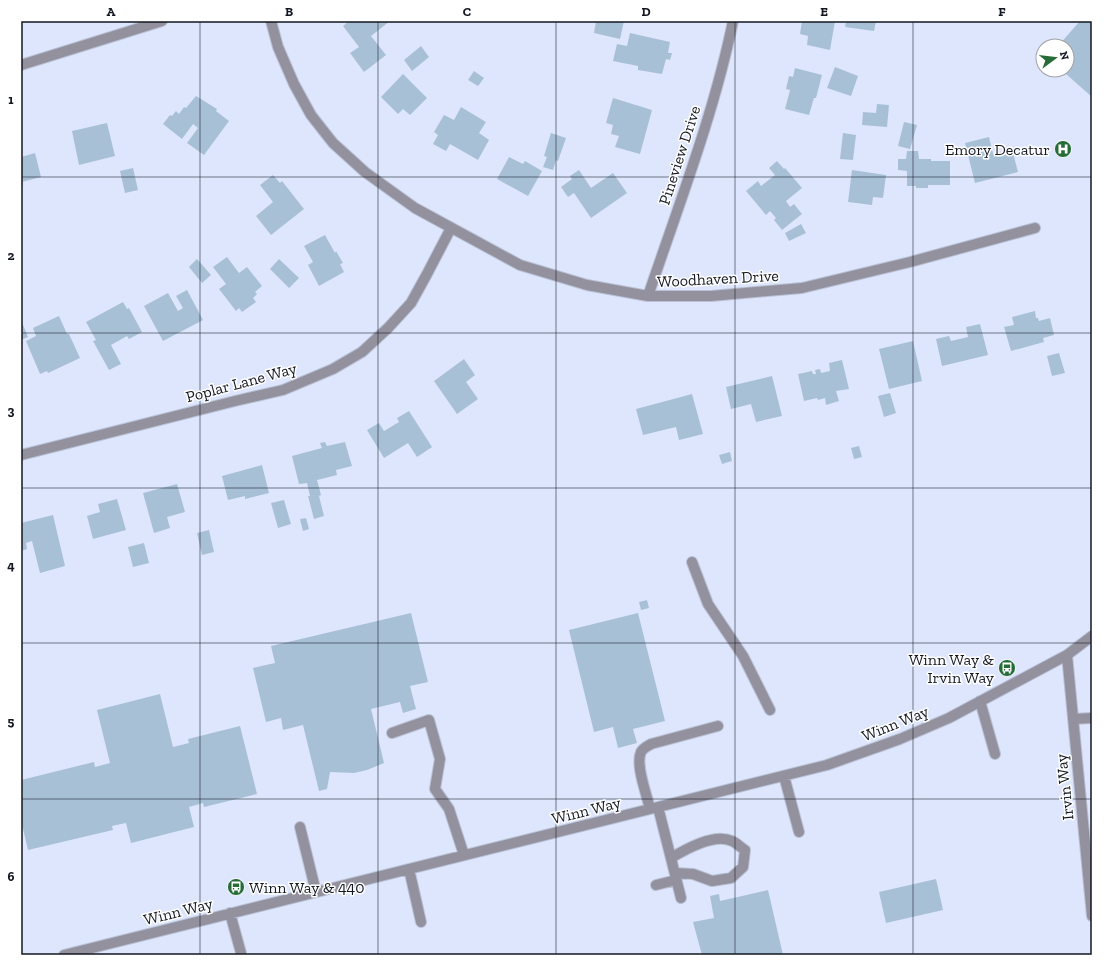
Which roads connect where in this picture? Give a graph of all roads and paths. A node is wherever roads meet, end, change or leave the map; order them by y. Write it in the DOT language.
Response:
graph roads {
  1 [pos="162,21"];
  2 [pos="271,21"];
  3 [pos="733,21"];
  4 [pos="21,65"];
  5 [pos="451,228"];
  6 [pos="1035,228"];
  7 [pos="648,296"];
  8 [pos="21,455"];
  9 [pos="692,562"];
  10 [pos="1092,636"];
  11 [pos="1067,655"];
  12 [pos="980,701"];
  13 [pos="770,710"];
  14 [pos="1092,718"];
  15 [pos="1073,719"];
  16 [pos="718,726"];
  17 [pos="392,733"];
  18 [pos="995,754"];
  19 [pos="784,776"];
  20 [pos="654,808"];
  21 [pos="300,827"];
  22 [pos="799,832"];
  23 [pos="464,855"];
  24 [pos="671,858"];
  25 [pos="409,869"];
  26 [pos="676,876"];
  27 [pos="656,885"];
  28 [pos="316,892"];
  29 [pos="681,898"];
  30 [pos="1091,901"];
  31 [pos="230,913"];
  32 [pos="1092,916"];
  33 [pos="421,922"];
  34 [pos="241,953"];
  35 [pos="64,955"];
  1 -- 4 [label="street"];
  2 -- 5 [label="street, Woodhaven Drive"];
  3 -- 7 [label="street, Pineview Drive"];
  5 -- 7 [label="street, Woodhaven Drive"];
  5 -- 8 [label="street, Poplar Lane Way"];
  6 -- 7 [label="street, Woodhaven Drive"];
  9 -- 13 [label="street"];
  10 -- 11 [label="street, Winn Way"];
  11 -- 12 [label="street, Winn Way"];
  11 -- 15 [label="street, Irvin Way"];
  12 -- 18 [label="street"];
  12 -- 19 [label="street, Winn Way"];
  14 -- 15 [label="street"];
  15 -- 30 [label="street, Irvin Way"];
  16 -- 20 [label="street"];
  17 -- 23 [label="street"];
  19 -- 20 [label="street, Winn Way"];
  19 -- 22 [label="street"];
  20 -- 23 [label="street, Winn Way"];
  20 -- 24 [label="street"];
  21 -- 28 [label="street"];
  23 -- 25 [label="street, Winn Way"];
  24 -- 26 [label="street"];
  24 -- 26 [label="street"];
  25 -- 28 [label="street, Winn Way"];
  25 -- 33 [label="street"];
  26 -- 27 [label="street"];
  26 -- 29 [label="street"];
  28 -- 31 [label="street, Winn Way"];
  30 -- 32 [label="street, Irvin Way"];
  31 -- 34 [label="street"];
  31 -- 35 [label="street, Winn Way"];
}
